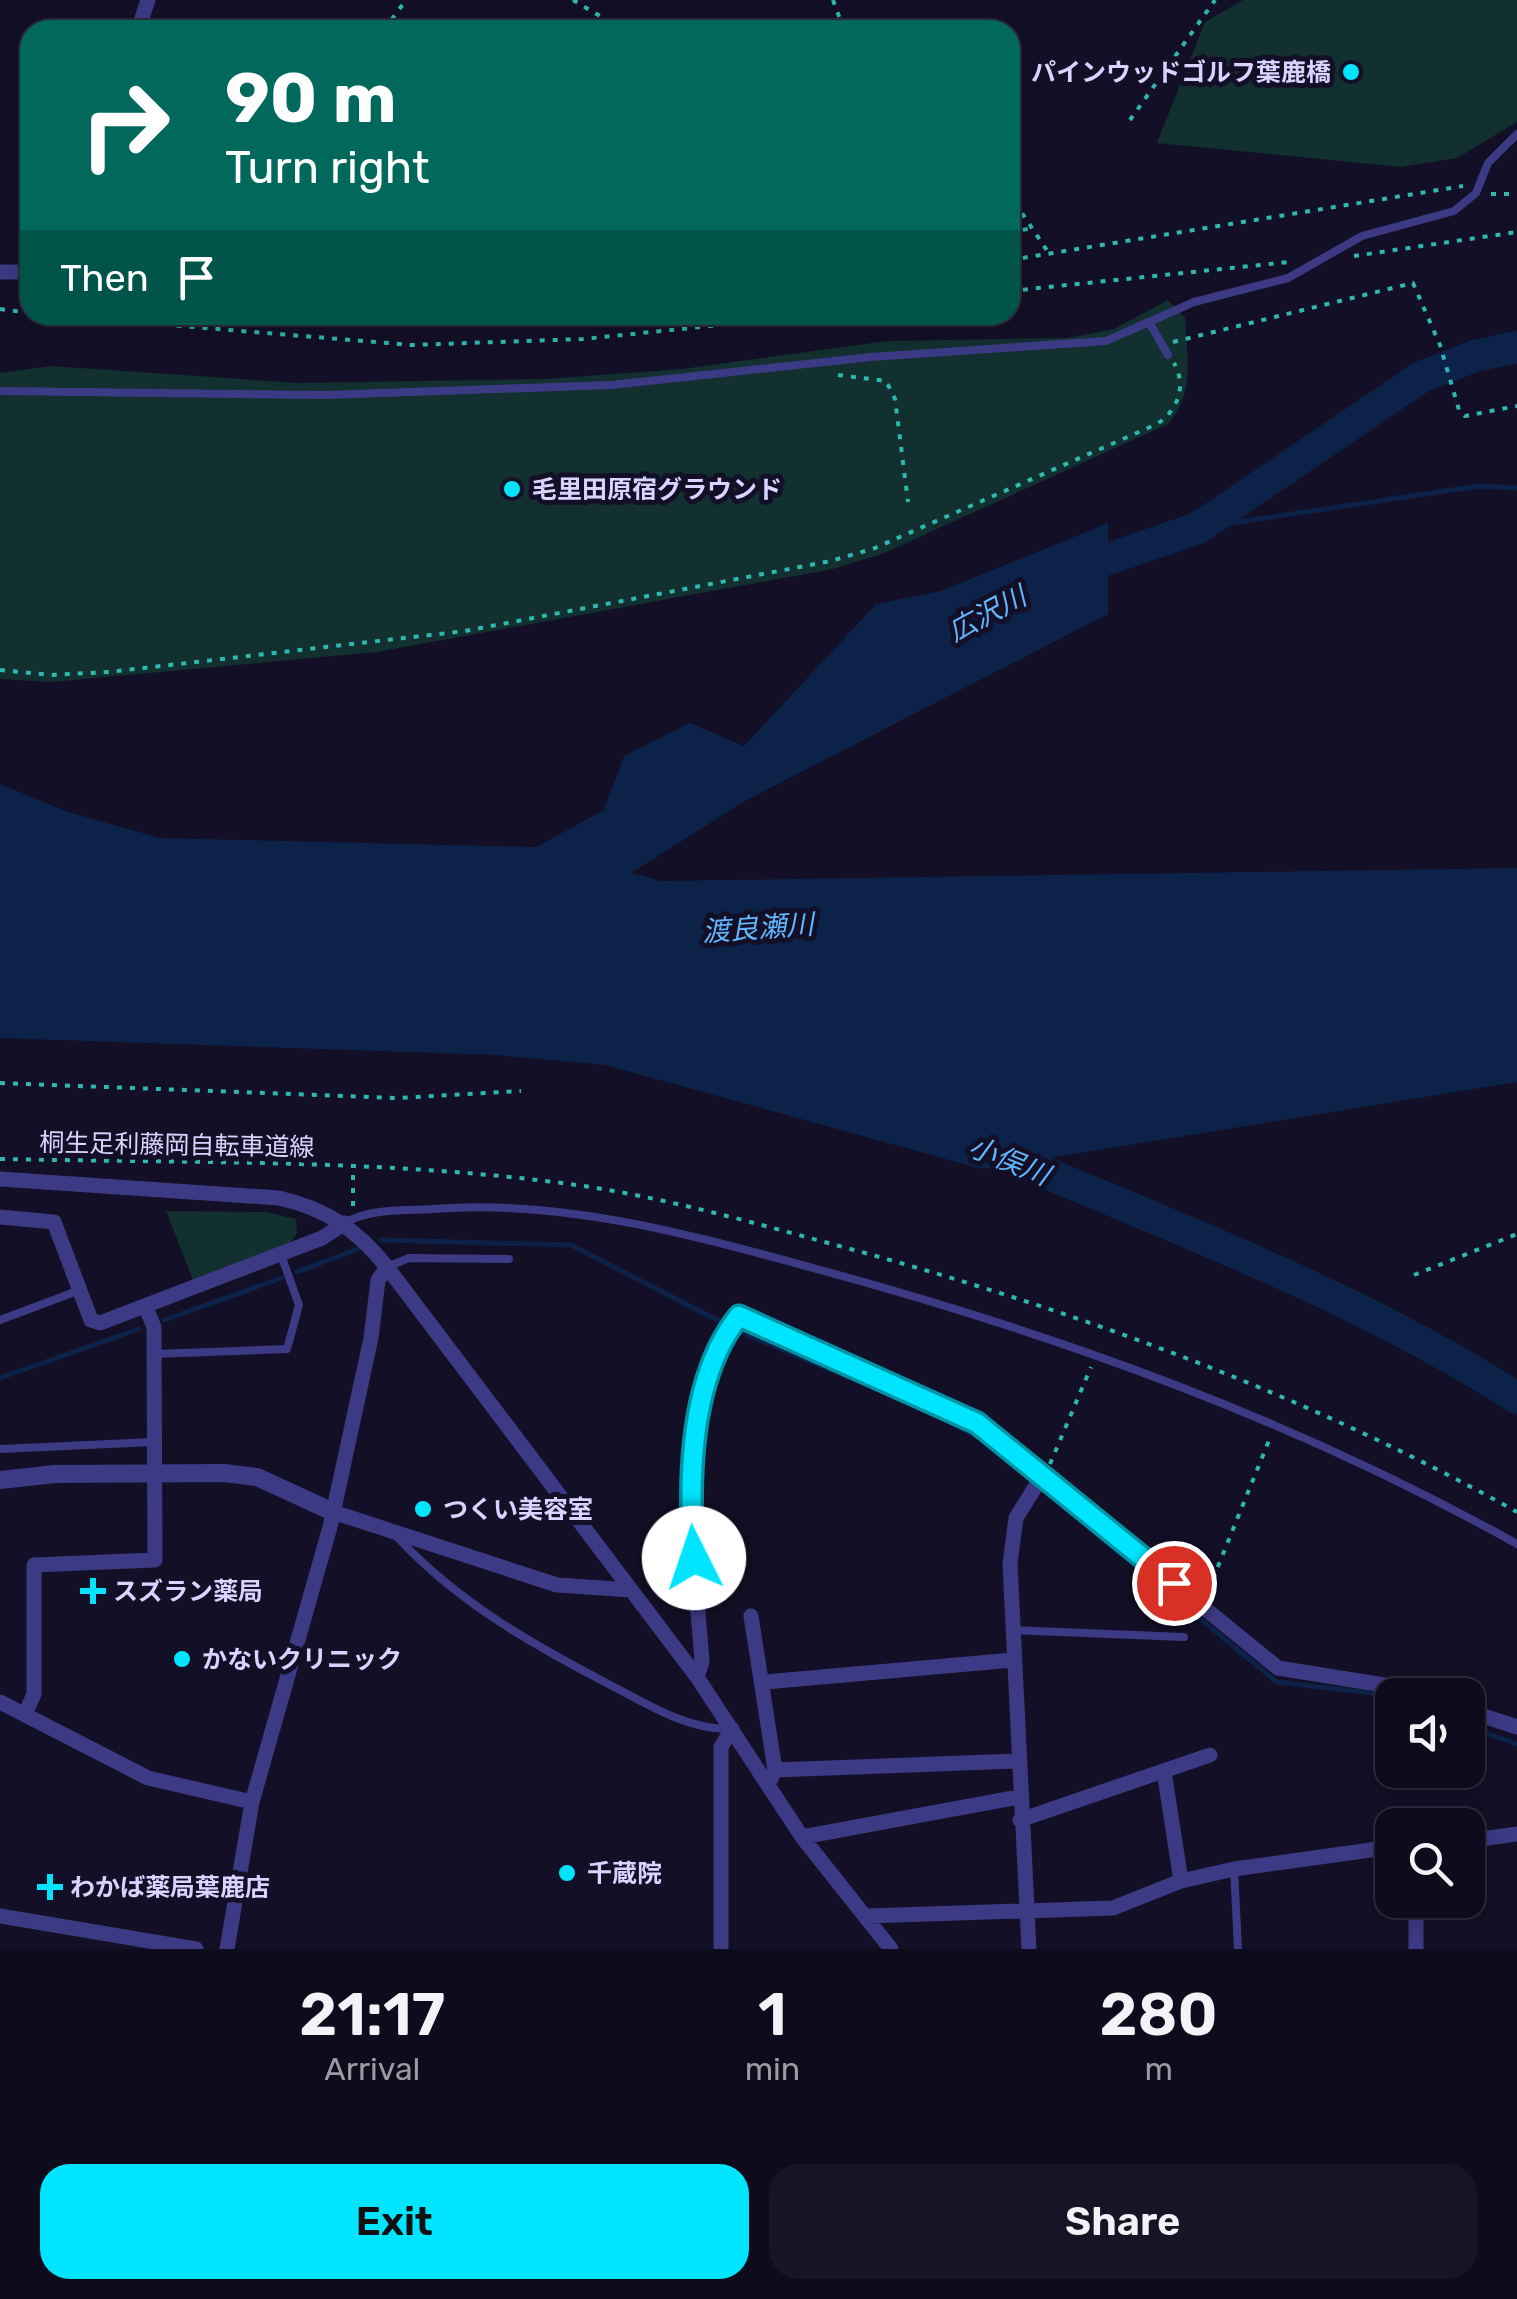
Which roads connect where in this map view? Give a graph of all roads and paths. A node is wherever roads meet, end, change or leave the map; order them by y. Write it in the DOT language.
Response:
graph roads {
  1 [pos="573,0"];
  2 [pos="1215,0"];
  3 [pos="602,20"];
  4 [pos="1130,120"];
  5 [pos="1517,134"];
  6 [pos="1476,192"];
  7 [pos="1517,194"];
  8 [pos="1020,213"];
  9 [pos="1034,228"];
  10 [pos="1020,230"];
  11 [pos="1517,232"];
  12 [pos="1049,254"];
  13 [pos="1363,255"];
  14 [pos="1020,258"];
  15 [pos="1272,263"];
  16 [pos="1020,290"];
  17 [pos="1149,322"];
  18 [pos="169,325"];
  19 [pos="721,325"];
  20 [pos="1162,342"];
  21 [pos="1168,354"];
  22 [pos="824,362"];
  23 [pos="0,391"];
  24 [pos="1517,406"];
  25 [pos="908,502"];
  26 [pos="0,670"];
  27 [pos="0,1083"];
  28 [pos="521,1090"];
  29 [pos="0,1159"];
  30 [pos="106,1161"];
  31 [pos="106,1170"];
  32 [pos="0,1179"];
  33 [pos="352,1206"];
  34 [pos="0,1217"];
  35 [pos="344,1222"];
  36 [pos="1517,1234"];
  37 [pos="281,1255"];
  38 [pos="508,1259"];
  39 [pos="388,1267"];
  40 [pos="1414,1275"];
  41 [pos="81,1290"];
  42 [pos="146,1308"];
  43 [pos="0,1320"];
  44 [pos="1105,1329"];
  45 [pos="1102,1339"];
  46 [pos="154,1354"];
  47 [pos="1088,1376"];
  48 [pos="1272,1433"];
  49 [pos="152,1442"];
  50 [pos="0,1449"];
  51 [pos="152,1474"];
  52 [pos="0,1480"];
  53 [pos="1037,1482"];
  54 [pos="332,1512"];
  55 [pos="396,1535"];
  56 [pos="1517,1544"];
  57 [pos="631,1590"];
  58 [pos="1205,1597"];
  59 [pos="751,1616"];
  60 [pos="1012,1630"];
  61 [pos="1184,1637"];
  62 [pos="1013,1660"];
  63 [pos="697,1677"];
  64 [pos="765,1682"];
  65 [pos="1375,1684"];
  66 [pos="0,1702"];
  67 [pos="25,1714"];
  68 [pos="1485,1717"];
  69 [pos="1517,1727"];
  70 [pos="732,1729"];
  71 [pos="1210,1756"];
  72 [pos="1017,1762"];
  73 [pos="775,1770"];
  74 [pos="1164,1771"];
  75 [pos="767,1788"];
  76 [pos="1019,1797"];
  77 [pos="252,1802"];
  78 [pos="1020,1820"];
  79 [pos="1517,1834"];
  80 [pos="802,1837"];
  81 [pos="1485,1839"];
  82 [pos="1375,1849"];
  83 [pos="1234,1869"];
  84 [pos="1181,1880"];
  85 [pos="1024,1908"];
  86 [pos="0,1916"];
  87 [pos="866,1916"];
  88 [pos="1416,1918"];
  89 [pos="196,1949"];
  90 [pos="227,1949"];
  91 [pos="721,1949"];
  92 [pos="891,1949"];
  93 [pos="1029,1949"];
  94 [pos="1238,1949"];
  95 [pos="1416,1949"];
  1 -- 3 [label="path"];
  2 -- 4 [label="path"];
  5 -- 6 [label="lane"];
  6 -- 7 [label="path"];
  6 -- 12 [label="path"];
  6 -- 17 [label="lane"];
  8 -- 9 [label="path"];
  9 -- 10 [label="path"];
  9 -- 12 [label="path"];
  11 -- 13 [label="path"];
  12 -- 14 [label="path"];
  15 -- 16 [label="path"];
  17 -- 20 [label="lane"];
  17 -- 22 [label="lane"];
  18 -- 19 [label="path"];
  20 -- 21 [label="lane"];
  20 -- 24 [label="path"];
  21 -- 26 [label="path"];
  22 -- 23 [label="lane"];
  22 -- 25 [label="path"];
  27 -- 28 [label="path"];
  29 -- 30 [label="path, 桐生足利藤岡自転車道線"];
  30 -- 31 [label="path"];
  30 -- 33 [label="path, 桐生足利藤岡自転車道線"];
  32 -- 35 [label="street"];
  34 -- 41 [label="street"];
  35 -- 37 [label="street"];
  35 -- 39 [label="street"];
  35 -- 56 [label="lane"];
  36 -- 40 [label="path"];
  37 -- 42 [label="street"];
  37 -- 46 [label="lane"];
  38 -- 39 [label="lane"];
  39 -- 54 [label="street"];
  39 -- 57 [label="street"];
  41 -- 42 [label="street"];
  41 -- 43 [label="lane"];
  42 -- 46 [label="street"];
  44 -- 45 [label="path"];
  46 -- 49 [label="street"];
  47 -- 53 [label="path"];
  48 -- 58 [label="path"];
  49 -- 50 [label="lane"];
  49 -- 51 [label="street"];
  51 -- 52 [label="street"];
  51 -- 54 [label="street"];
  51 -- 67 [label="street"];
  53 -- 60 [label="street"];
  53 -- 63 [label="street"];
  53 -- 65 [label="street"];
  54 -- 55 [label="street"];
  54 -- 77 [label="street"];
  55 -- 57 [label="street"];
  55 -- 70 [label="lane"];
  57 -- 63 [label="street"];
  59 -- 64 [label="street"];
  60 -- 61 [label="lane"];
  60 -- 62 [label="street"];
  62 -- 64 [label="street"];
  62 -- 72 [label="street"];
  63 -- 70 [label="street"];
  64 -- 73 [label="street"];
  66 -- 67 [label="street"];
  67 -- 77 [label="street"];
  68 -- 69 [label="street"];
  70 -- 75 [label="street"];
  70 -- 91 [label="street"];
  71 -- 74 [label="street"];
  72 -- 73 [label="street"];
  72 -- 76 [label="street"];
  73 -- 75 [label="street"];
  74 -- 78 [label="street"];
  74 -- 84 [label="street"];
  75 -- 80 [label="street"];
  76 -- 78 [label="street"];
  76 -- 80 [label="street"];
  77 -- 90 [label="street"];
  78 -- 85 [label="street"];
  79 -- 81 [label="street"];
  80 -- 87 [label="street"];
  82 -- 83 [label="street"];
  83 -- 84 [label="street"];
  83 -- 94 [label="lane"];
  84 -- 85 [label="street"];
  85 -- 87 [label="street"];
  85 -- 93 [label="street"];
  86 -- 89 [label="street"];
  87 -- 92 [label="street"];
  88 -- 95 [label="street"];
}
